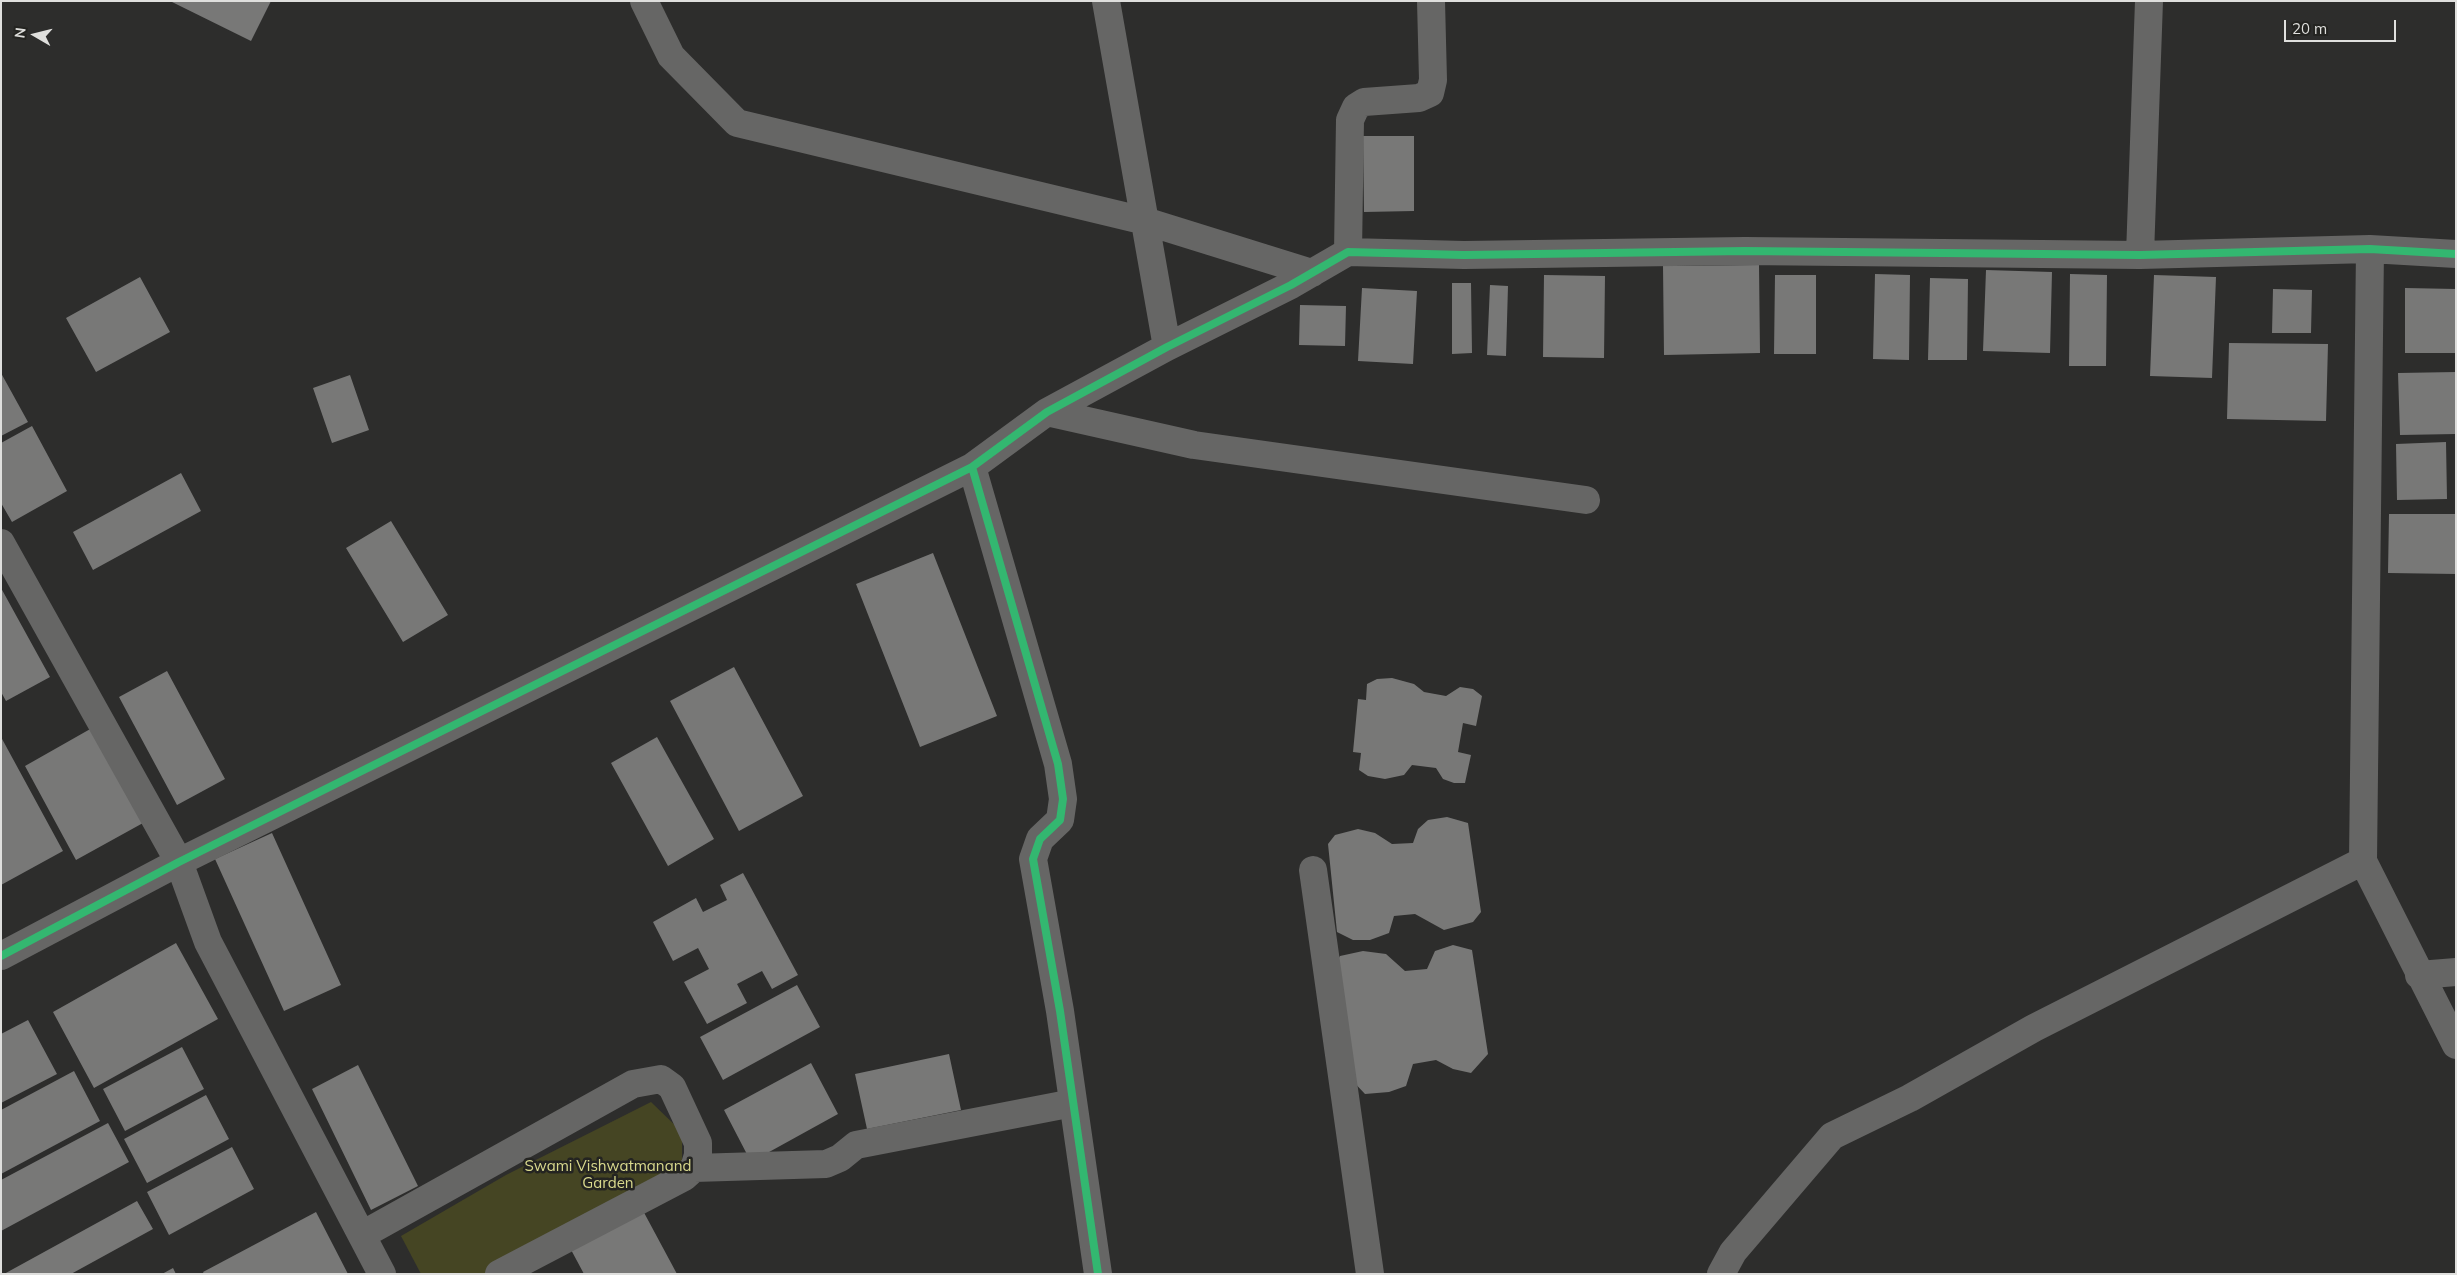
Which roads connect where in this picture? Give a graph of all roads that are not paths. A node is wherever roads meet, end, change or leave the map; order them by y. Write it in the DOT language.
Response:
graph roads {
  1 [pos="644,1"];
  2 [pos="1106,1"];
  3 [pos="1431,1"];
  4 [pos="2149,1"];
  5 [pos="1145,220"];
  6 [pos="2370,249"];
  7 [pos="1348,252"];
  8 [pos="2456,254"];
  9 [pos="2140,255"];
  10 [pos="1312,273"];
  11 [pos="1167,347"];
  12 [pos="1047,412"];
  13 [pos="972,467"];
  14 [pos="1586,500"];
  15 [pos="1,543"];
  16 [pos="179,862"];
  17 [pos="2364,862"];
  18 [pos="1313,870"];
  19 [pos="1,956"];
  20 [pos="2456,972"];
  21 [pos="2419,976"];
  22 [pos="2456,1046"];
  23 [pos="1073,1103"];
  24 [pos="694,1168"];
  25 [pos="362,1235"];
  26 [pos="382,1274"];
  27 [pos="500,1274"];
  28 [pos="1098,1274"];
  29 [pos="1370,1274"];
  30 [pos="1721,1274"];
  1 -- 5 [label="street"];
  2 -- 5 [label="street"];
  3 -- 7 [label="street"];
  4 -- 9 [label="street"];
  5 -- 10 [label="street"];
  5 -- 11 [label="street"];
  6 -- 8 [label="street"];
  6 -- 9 [label="street"];
  6 -- 17 [label="street"];
  7 -- 9 [label="street"];
  7 -- 10 [label="street"];
  10 -- 11 [label="street"];
  11 -- 12 [label="street"];
  12 -- 13 [label="street"];
  12 -- 14 [label="street"];
  13 -- 16 [label="street"];
  13 -- 23 [label="street"];
  15 -- 16 [label="street"];
  16 -- 19 [label="street"];
  16 -- 25 [label="street"];
  17 -- 21 [label="street"];
  17 -- 30 [label="street"];
  18 -- 29 [label="street"];
  20 -- 21 [label="street"];
  21 -- 22 [label="street"];
  23 -- 24 [label="street"];
  23 -- 28 [label="street"];
  24 -- 25 [label="street"];
  24 -- 27 [label="street"];
  25 -- 26 [label="street"];
}
